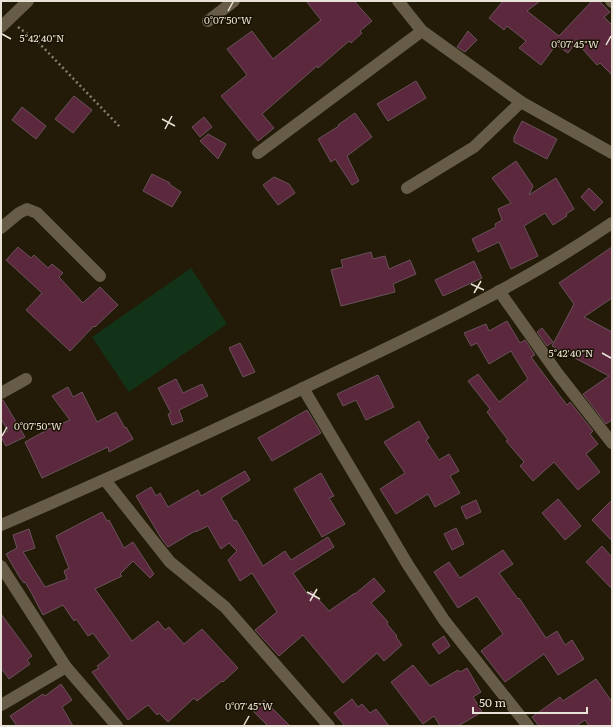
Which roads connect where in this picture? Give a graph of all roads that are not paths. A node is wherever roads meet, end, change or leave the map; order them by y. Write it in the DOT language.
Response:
graph roads {
  1 [pos="28,1"];
  2 [pos="234,1"];
  3 [pos="398,1"];
  4 [pos="3,20"];
  5 [pos="208,21"];
  6 [pos="422,31"];
  7 [pos="521,102"];
  8 [pos="258,153"];
  9 [pos="612,154"];
  10 [pos="407,188"];
  11 [pos="612,223"];
  12 [pos="1,228"];
  13 [pos="100,276"];
  14 [pos="499,291"];
  15 [pos="26,378"];
  16 [pos="303,388"];
  17 [pos="1,393"];
  18 [pos="612,443"];
  19 [pos="105,480"];
  20 [pos="1,525"];
  21 [pos="1,566"];
  22 [pos="66,667"];
  23 [pos="1,705"];
  24 [pos="117,726"];
  25 [pos="329,726"];
  26 [pos="528,726"];
  1 -- 4 [label="street"];
  2 -- 5 [label="street"];
  3 -- 6 [label="street"];
  6 -- 7 [label="street"];
  6 -- 8 [label="street"];
  7 -- 9 [label="street"];
  7 -- 10 [label="street"];
  11 -- 14 [label="street"];
  12 -- 13 [label="street"];
  14 -- 16 [label="street"];
  14 -- 18 [label="street"];
  15 -- 17 [label="street"];
  16 -- 19 [label="street"];
  16 -- 26 [label="street"];
  19 -- 20 [label="street"];
  19 -- 25 [label="street"];
  21 -- 22 [label="street"];
  22 -- 23 [label="street"];
  22 -- 24 [label="street"];
}
